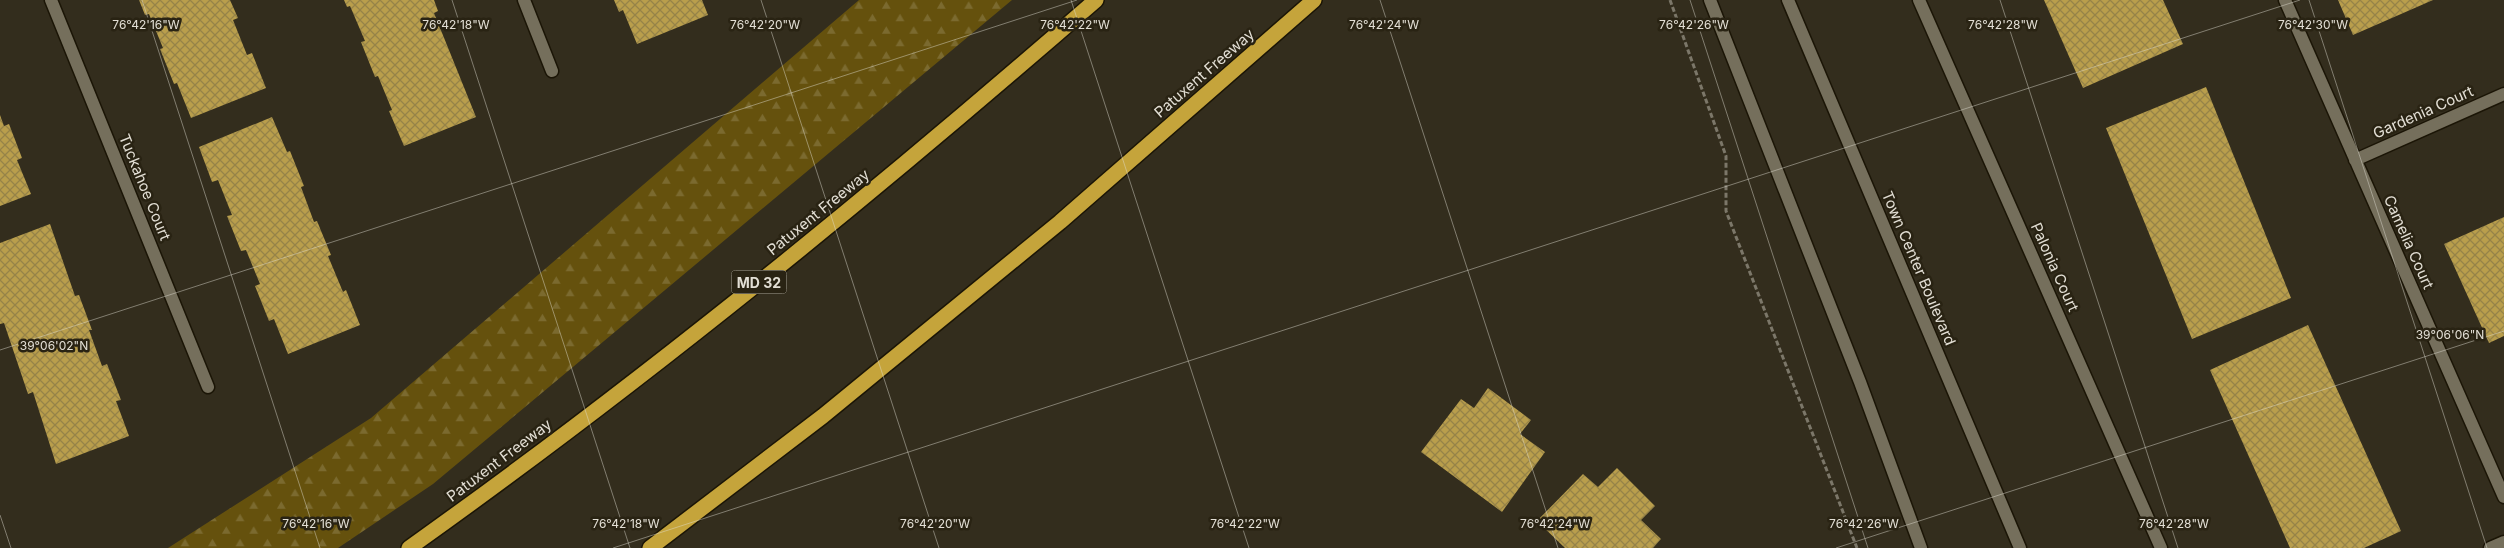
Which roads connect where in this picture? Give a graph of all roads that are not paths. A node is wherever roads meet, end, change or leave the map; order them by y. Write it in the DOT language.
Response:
graph roads {
  1 [pos="51,0"];
  2 [pos="524,0"];
  3 [pos="1096,0"];
  4 [pos="1314,0"];
  5 [pos="1710,0"];
  6 [pos="1788,0"];
  7 [pos="1919,0"];
  8 [pos="2285,0"];
  9 [pos="552,71"];
  10 [pos="2504,94"];
  11 [pos="2355,160"];
  12 [pos="208,387"];
  13 [pos="2504,497"];
  14 [pos="2504,542"];
  15 [pos="409,548"];
  16 [pos="650,548"];
  17 [pos="1920,548"];
  18 [pos="2020,548"];
  19 [pos="2161,548"];
  20 [pos="2490,548"];
  1 -- 12 [label="street, Tuckahoe Court"];
  2 -- 9 [label="street"];
  3 -- 15 [label="highway, Patuxent Freeway / MD 32"];
  4 -- 16 [label="highway, Patuxent Freeway"];
  5 -- 17 [label="street"];
  6 -- 18 [label="street, Town Center Boulevard"];
  7 -- 19 [label="street, Palonia Court"];
  8 -- 11 [label="street, Camelia Court"];
  10 -- 11 [label="street, Gardenia Court"];
  11 -- 13 [label="street, Camelia Court"];
  14 -- 20 [label="street"];
}
